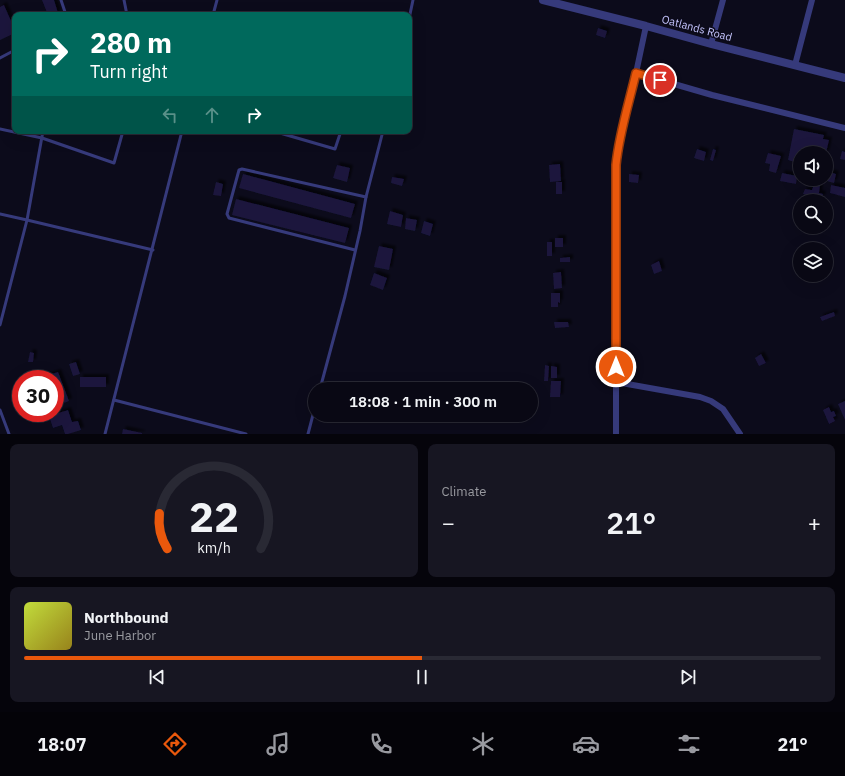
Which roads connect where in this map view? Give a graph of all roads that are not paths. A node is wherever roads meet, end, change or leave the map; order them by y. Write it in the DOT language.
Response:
graph roads {
  1 [pos="61,0"];
  2 [pos="124,0"];
  3 [pos="217,0"];
  4 [pos="413,0"];
  5 [pos="543,0"];
  6 [pos="723,0"];
  7 [pos="812,0"];
  8 [pos="565,3"];
  9 [pos="65,12"];
  10 [pos="126,12"];
  11 [pos="214,12"];
  12 [pos="410,12"];
  13 [pos="646,26"];
  14 [pos="711,44"];
  15 [pos="12,52"];
  16 [pos="0,58"];
  17 [pos="795,65"];
  18 [pos="636,73"];
  19 [pos="845,78"];
  20 [pos="845,128"];
  21 [pos="0,129"];
  22 [pos="12,132"];
  23 [pos="23,134"];
  24 [pos="43,134"];
  25 [pos="122,134"];
  26 [pos="181,134"];
  27 [pos="283,134"];
  28 [pos="340,134"];
  29 [pos="382,134"];
  30 [pos="42,138"];
  31 [pos="366,197"];
  32 [pos="0,214"];
  33 [pos="27,220"];
  34 [pos="153,250"];
  35 [pos="355,250"];
  36 [pos="0,325"];
  37 [pos="322,382"];
  38 [pos="616,382"];
  39 [pos="114,400"];
  40 [pos="0,410"];
  41 [pos="311,422"];
  42 [pos="9,434"];
  43 [pos="105,434"];
  44 [pos="246,434"];
  45 [pos="308,434"];
  46 [pos="616,434"];
  47 [pos="740,434"];
  1 -- 9 [label="lane"];
  2 -- 10 [label="lane"];
  3 -- 11 [label="lane"];
  4 -- 12 [label="lane"];
  5 -- 8 [label="street, Oatlands Road"];
  6 -- 14 [label="street"];
  7 -- 17 [label="street"];
  8 -- 13 [label="street, Oatlands Road"];
  13 -- 14 [label="street, Oatlands Road"];
  13 -- 18 [label="street"];
  14 -- 17 [label="street, Oatlands Road"];
  15 -- 16 [label="lane"];
  17 -- 19 [label="street, Oatlands Road"];
  18 -- 20 [label="street"];
  18 -- 38 [label="street"];
  21 -- 22 [label="lane"];
  23 -- 30 [label="lane"];
  24 -- 30 [label="lane"];
  25 -- 30 [label="lane"];
  26 -- 34 [label="lane"];
  27 -- 28 [label="lane"];
  29 -- 31 [label="lane"];
  30 -- 33 [label="lane"];
  31 -- 35 [label="lane"];
  31 -- 35 [label="lane"];
  32 -- 33 [label="lane"];
  33 -- 34 [label="lane"];
  33 -- 36 [label="lane"];
  34 -- 39 [label="lane"];
  35 -- 37 [label="lane"];
  38 -- 46 [label="street"];
  38 -- 47 [label="street"];
  39 -- 43 [label="lane"];
  39 -- 44 [label="lane"];
  40 -- 42 [label="lane"];
  41 -- 45 [label="lane"];
}
